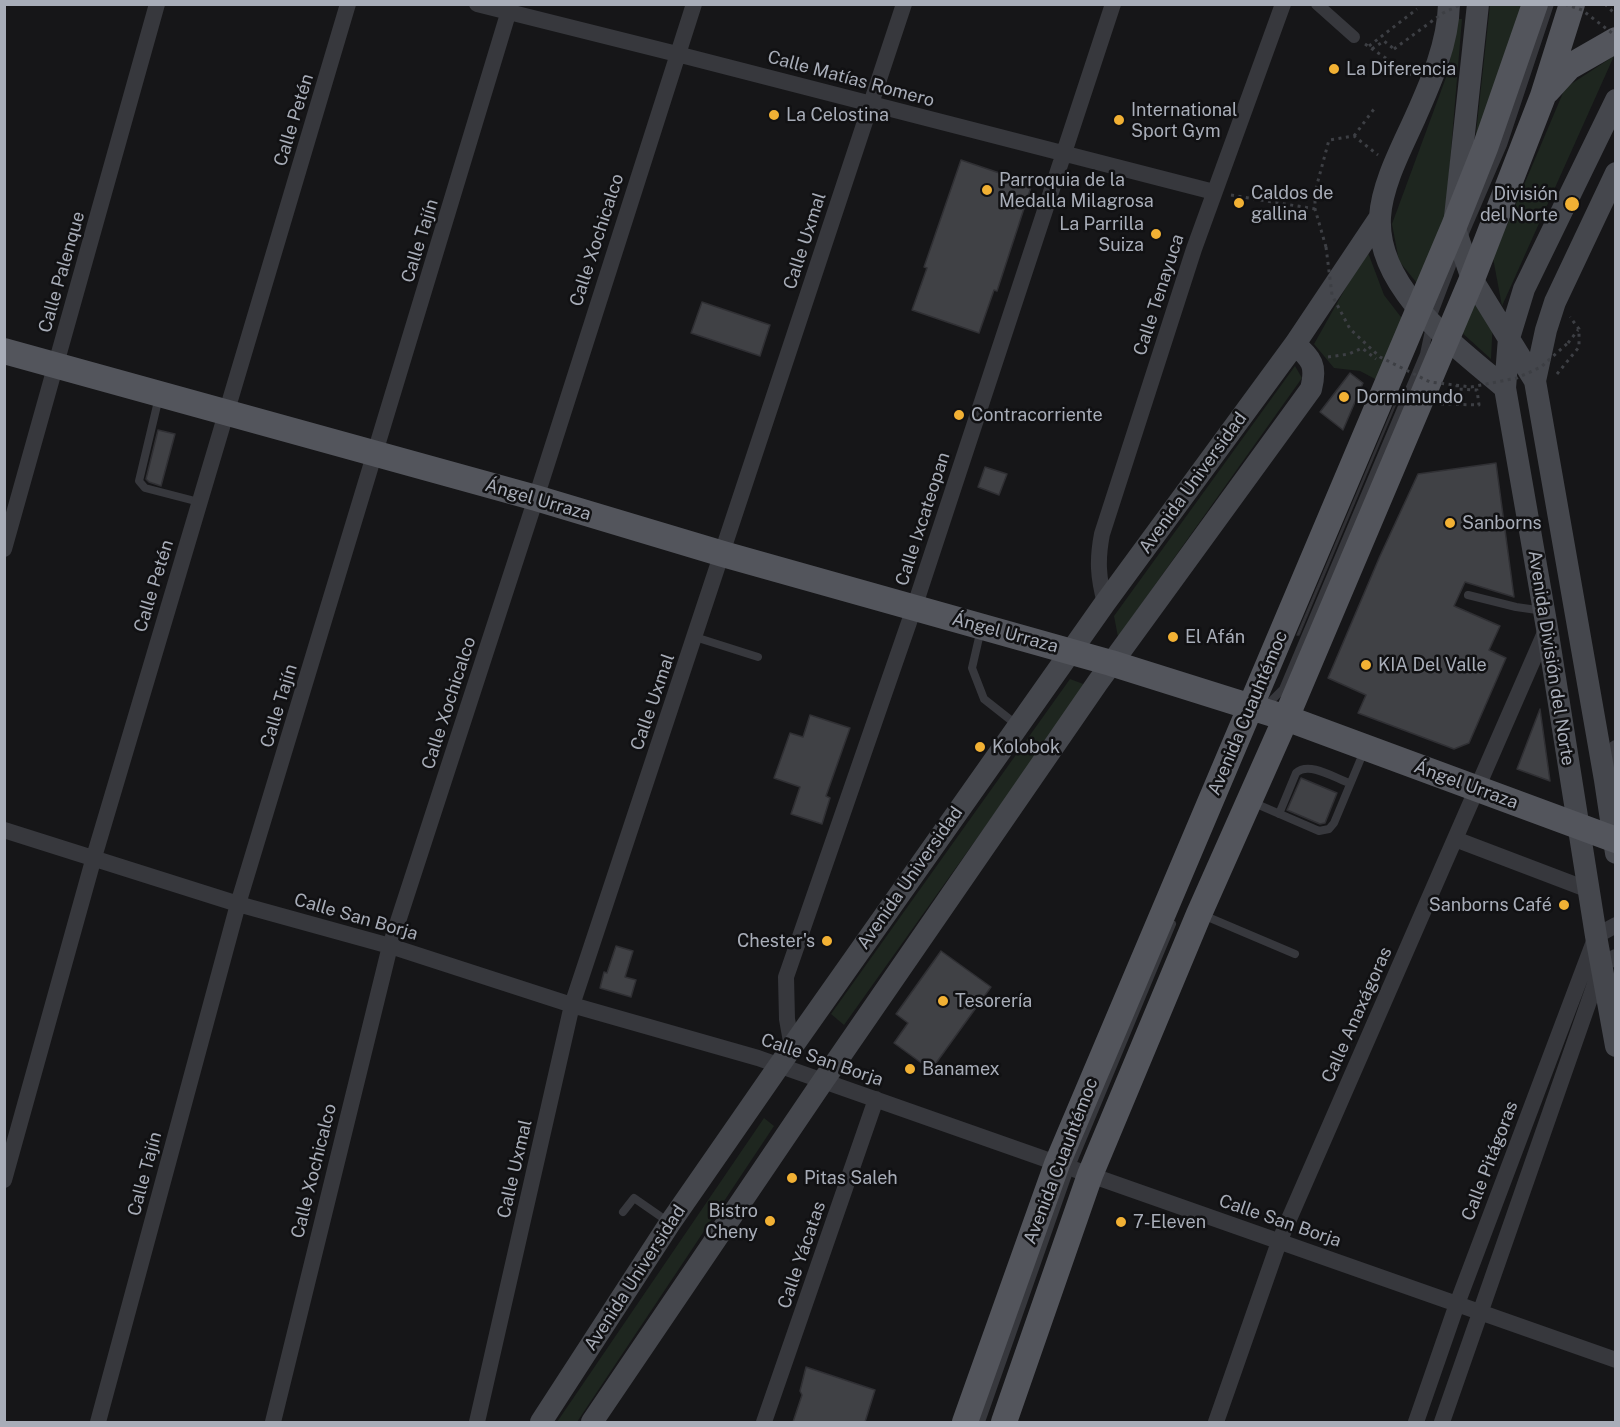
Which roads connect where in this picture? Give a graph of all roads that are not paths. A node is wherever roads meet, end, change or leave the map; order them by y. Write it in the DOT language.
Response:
graph roads {
  1 [pos="157,4"];
  2 [pos="348,4"];
  3 [pos="477,4"];
  4 [pos="694,4"];
  5 [pos="904,4"];
  6 [pos="1113,4"];
  7 [pos="1283,4"];
  8 [pos="1317,4"];
  9 [pos="1449,4"];
  10 [pos="1478,4"];
  11 [pos="1535,4"];
  12 [pos="1550,4"];
  13 [pos="1572,4"];
  14 [pos="510,8"];
  15 [pos="1354,37"];
  16 [pos="1616,38"];
  17 [pos="677,54"];
  18 [pos="1543,96"];
  19 [pos="1616,100"];
  20 [pos="871,104"];
  21 [pos="1064,154"];
  22 [pos="1616,173"];
  23 [pos="1214,192"];
  24 [pos="1380,217"];
  25 [pos="1457,236"];
  26 [pos="1472,279"];
  27 [pos="1432,322"];
  28 [pos="1509,338"];
  29 [pos="1296,344"];
  30 [pos="4,351"];
  31 [pos="56,365"];
  32 [pos="1535,381"];
  33 [pos="1505,388"];
  34 [pos="160,393"];
  35 [pos="227,412"];
  36 [pos="376,455"];
  37 [pos="536,498"];
  38 [pos="200,502"];
  39 [pos="4,549"];
  40 [pos="723,554"];
  41 [pos="1468,595"];
  42 [pos="1105,603"];
  43 [pos="914,608"];
  44 [pos="1546,619"];
  45 [pos="982,626"];
  46 [pos="695,637"];
  47 [pos="1071,651"];
  48 [pos="758,657"];
  49 [pos="1111,663"];
  50 [pos="1256,713"];
  51 [pos="1286,718"];
  52 [pos="1018,725"];
  53 [pos="1365,747"];
  54 [pos="1616,748"];
  55 [pos="1605,780"];
  56 [pos="1349,783"];
  57 [pos="1478,788"];
  58 [pos="1250,801"];
  59 [pos="1279,814"];
  60 [pos="1579,828"];
  61 [pos="4,830"];
  62 [pos="1455,839"];
  63 [pos="1615,844"];
  64 [pos="94,857"];
  65 [pos="1589,891"];
  66 [pos="238,904"];
  67 [pos="1187,916"];
  68 [pos="1606,931"];
  69 [pos="390,946"];
  70 [pos="1295,954"];
  71 [pos="1609,961"];
  72 [pos="572,1005"];
  73 [pos="1616,1046"];
  74 [pos="786,1056"];
  75 [pos="823,1081"];
  76 [pos="876,1099"];
  77 [pos="1072,1169"];
  78 [pos="4,1180"];
  79 [pos="623,1212"];
  80 [pos="670,1223"];
  81 [pos="1279,1242"];
  82 [pos="1457,1304"];
  83 [pos="1480,1312"];
  84 [pos="1616,1360"];
  85 [pos="98,1422"];
  86 [pos="273,1422"];
  87 [pos="477,1422"];
  88 [pos="541,1422"];
  89 [pos="592,1422"];
  90 [pos="764,1422"];
  91 [pos="965,1422"];
  92 [pos="981,1422"];
  93 [pos="1004,1422"];
  94 [pos="1216,1422"];
  95 [pos="1416,1422"];
  96 [pos="1442,1422"];
  1 -- 31 [label="street, Calle Palenque"];
  2 -- 35 [label="street, Calle Petén"];
  3 -- 14 [label="street, Calle Matías Romero"];
  4 -- 17 [label="street, Calle Xochicalco"];
  5 -- 20 [label="street, Calle Uxmal"];
  6 -- 21 [label="street, Calle Ixcateopan"];
  7 -- 23 [label="street, Calle Tenayuca"];
  8 -- 15 [label="street"];
  9 -- 24 [label="main road"];
  10 -- 25 [label="main road, Avenida División del Norte"];
  11 -- 25 [label="main road, Avenida Cuauhtémoc"];
  12 -- 25 [label="lane"];
  13 -- 18 [label="main road, Avenida Cuauhtémoc"];
  14 -- 17 [label="street, Calle Matías Romero"];
  14 -- 36 [label="street, Calle Tajín"];
  16 -- 18 [label="main road"];
  17 -- 20 [label="street, Calle Matías Romero"];
  17 -- 37 [label="street, Calle Xochicalco"];
  18 -- 26 [label="main road, Avenida Cuauhtémoc"];
  19 -- 28 [label="main road"];
  20 -- 21 [label="street, Calle Matías Romero"];
  20 -- 40 [label="street, Calle Uxmal"];
  21 -- 23 [label="street, Calle Matías Romero"];
  21 -- 43 [label="street, Calle Ixcateopan"];
  22 -- 32 [label="main road"];
  23 -- 42 [label="street, Calle Tenayuca"];
  24 -- 27 [label="main road"];
  24 -- 29 [label="main road, Avenida Universidad"];
  25 -- 26 [label="main road, Avenida División del Norte"];
  25 -- 27 [label="main road, Avenida Cuauhtémoc"];
  26 -- 27 [label="main road, Avenida Cuauhtémoc"];
  26 -- 28 [label="main road, Avenida División del Norte"];
  27 -- 33 [label="main road"];
  27 -- 50 [label="main road, Avenida Cuauhtémoc"];
  27 -- 51 [label="main road, Avenida Cuauhtémoc"];
  28 -- 32 [label="main road, Avenida División del Norte"];
  28 -- 33 [label="main road"];
  29 -- 42 [label="main road, Avenida Universidad"];
  29 -- 49 [label="main road"];
  30 -- 31 [label="main road, Ángel Urraza"];
  31 -- 34 [label="main road, Ángel Urraza"];
  31 -- 39 [label="street, Calle Palenque"];
  32 -- 55 [label="main road, Avenida División del Norte"];
  33 -- 44 [label="main road, Avenida División del Norte"];
  34 -- 35 [label="main road, Ángel Urraza"];
  34 -- 38 [label="lane"];
  35 -- 36 [label="main road, Ángel Urraza"];
  35 -- 38 [label="street, Calle Petén"];
  36 -- 37 [label="main road, Ángel Urraza"];
  36 -- 66 [label="street, Calle Tajín"];
  37 -- 40 [label="main road, Ángel Urraza"];
  37 -- 69 [label="street, Calle Xochicalco"];
  38 -- 64 [label="street, Calle Petén"];
  40 -- 43 [label="main road, Ángel Urraza"];
  40 -- 46 [label="street, Calle Uxmal"];
  41 -- 44 [label="lane"];
  42 -- 47 [label="main road, Avenida Universidad"];
  43 -- 45 [label="main road, Ángel Urraza"];
  43 -- 74 [label="street, Calle Ixcateopan"];
  44 -- 57 [label="street, Calle Anaxágoras"];
  44 -- 60 [label="main road, Avenida División del Norte"];
  45 -- 47 [label="main road, Ángel Urraza"];
  45 -- 52 [label="lane"];
  46 -- 48 [label="lane"];
  46 -- 72 [label="street, Calle Uxmal"];
  47 -- 49 [label="main road, Ángel Urraza"];
  47 -- 52 [label="main road, Avenida Universidad"];
  49 -- 50 [label="main road, Ángel Urraza"];
  49 -- 75 [label="main road"];
  50 -- 51 [label="main road, Ángel Urraza"];
  50 -- 77 [label="main road, Avenida Cuauhtémoc"];
  51 -- 53 [label="main road, Ángel Urraza"];
  51 -- 58 [label="main road, Avenida Cuauhtémoc"];
  52 -- 74 [label="main road, Avenida Universidad"];
  53 -- 56 [label="lane"];
  53 -- 57 [label="main road, Ángel Urraza"];
  54 -- 55 [label="street"];
  55 -- 63 [label="main road, Avenida División del Norte"];
  56 -- 59 [label="lane"];
  56 -- 59 [label="lane"];
  57 -- 60 [label="main road, Ángel Urraza"];
  57 -- 62 [label="street, Calle Anaxágoras"];
  58 -- 59 [label="lane"];
  58 -- 67 [label="main road, Avenida Cuauhtémoc"];
  60 -- 63 [label="main road, Ángel Urraza"];
  60 -- 65 [label="main road, Avenida División del Norte"];
  61 -- 64 [label="street, Calle San Borja"];
  62 -- 65 [label="street"];
  62 -- 81 [label="street, Calle Anaxágoras"];
  64 -- 66 [label="street, Calle San Borja"];
  64 -- 78 [label="street, Calle Petén"];
  65 -- 68 [label="main road, Avenida División del Norte"];
  66 -- 69 [label="street, Calle San Borja"];
  66 -- 85 [label="street, Calle Tajín"];
  67 -- 70 [label="lane"];
  67 -- 77 [label="main road, Avenida Cuauhtémoc"];
  68 -- 71 [label="main road, Avenida División del Norte"];
  68 -- 82 [label="street, Calle Pitágoras"];
  69 -- 72 [label="street, Calle San Borja"];
  69 -- 86 [label="street, Calle Xochicalco"];
  71 -- 73 [label="main road, Avenida División del Norte"];
  71 -- 83 [label="street"];
  72 -- 74 [label="street, Calle San Borja"];
  72 -- 87 [label="street, Calle Uxmal"];
  74 -- 75 [label="street, Calle San Borja"];
  74 -- 80 [label="main road, Avenida Universidad"];
  75 -- 76 [label="street, Calle San Borja"];
  75 -- 89 [label="main road"];
  76 -- 77 [label="street, Calle San Borja"];
  76 -- 90 [label="street, Calle Yácatas"];
  77 -- 81 [label="street, Calle San Borja"];
  77 -- 91 [label="main road, Avenida Cuauhtémoc"];
  77 -- 92 [label="lane"];
  77 -- 93 [label="main road, Avenida Cuauhtémoc"];
  79 -- 80 [label="lane"];
  80 -- 88 [label="main road, Avenida Universidad"];
  81 -- 82 [label="street, Calle San Borja"];
  81 -- 94 [label="street, Calle Anaxágoras"];
  82 -- 83 [label="street, Calle San Borja"];
  82 -- 95 [label="street, Calle Pitágoras"];
  83 -- 84 [label="street, Calle San Borja"];
  83 -- 96 [label="street"];
}
